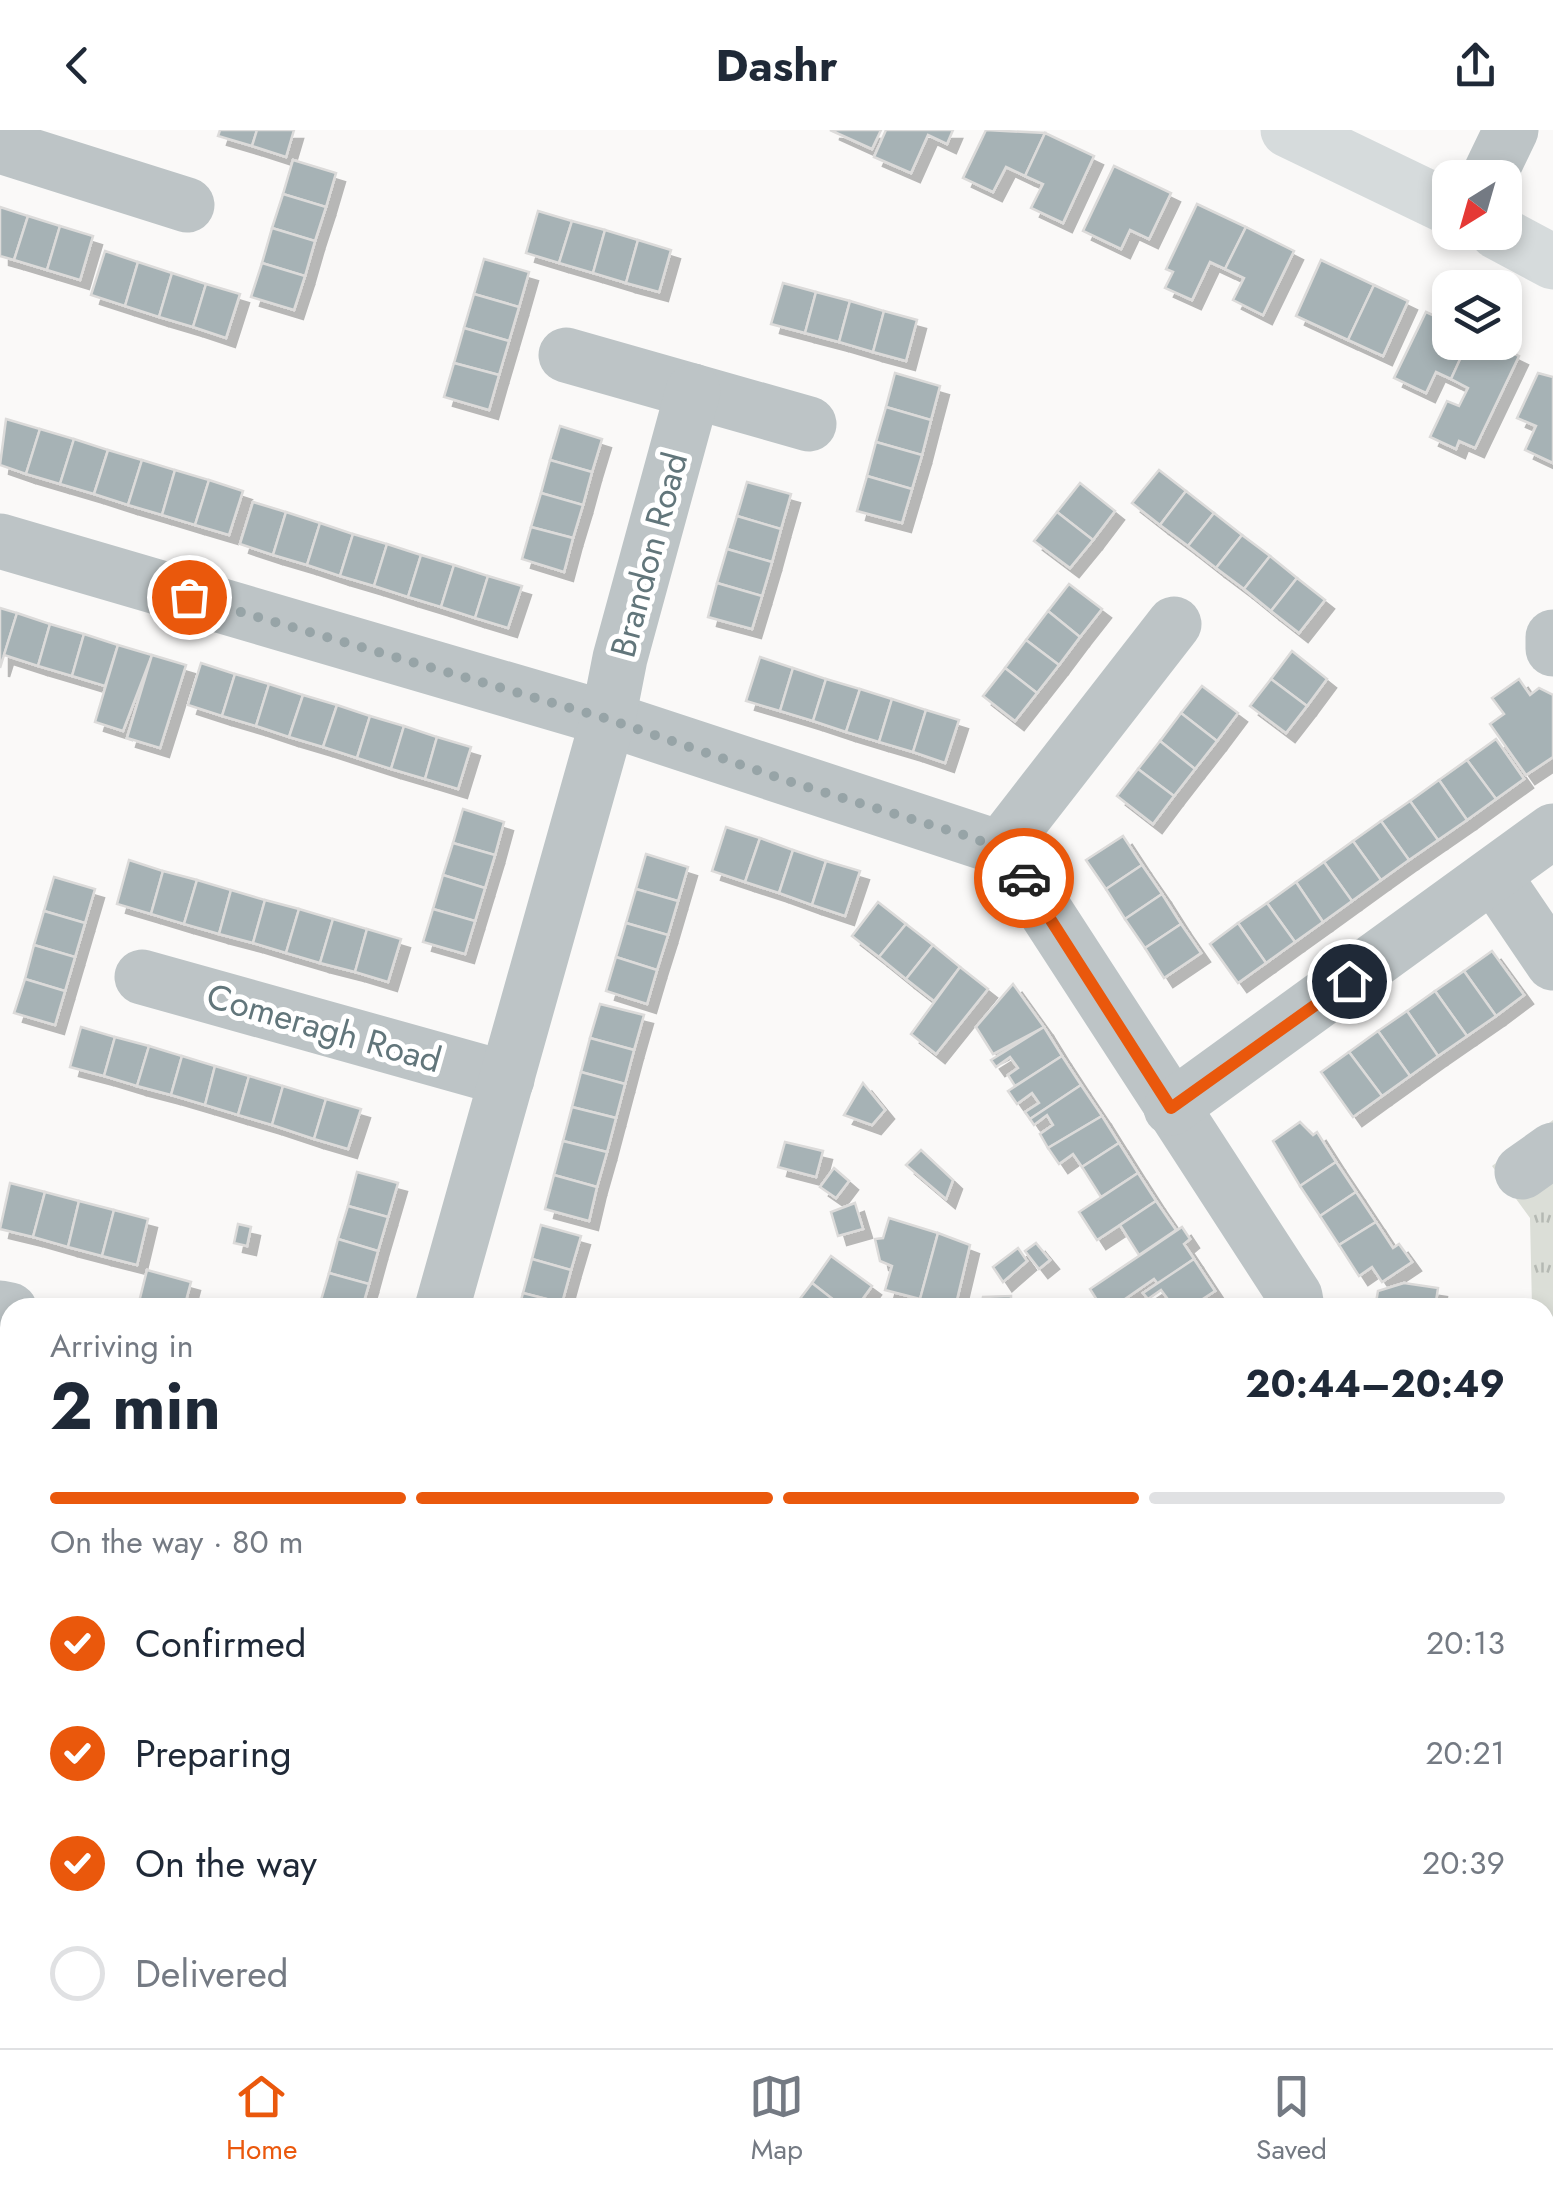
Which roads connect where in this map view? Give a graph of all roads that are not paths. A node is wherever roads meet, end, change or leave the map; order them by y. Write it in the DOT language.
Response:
graph roads {
  1 [pos="1288,130"];
  2 [pos="1511,130"];
  3 [pos="0,146"];
  4 [pos="1497,160"];
  5 [pos="1362,162"];
  6 [pos="1432,186"];
  7 [pos="1432,199"];
  8 [pos="187,205"];
  9 [pos="1522,219"];
  10 [pos="1553,232"];
  11 [pos="1522,245"];
  12 [pos="1553,262"];
  13 [pos="566,355"];
  14 [pos="693,391"];
  15 [pos="809,424"];
  16 [pos="0,540"];
  17 [pos="1174,624"];
  18 [pos="1553,637"];
  19 [pos="1553,650"];
  20 [pos="608,719"];
  21 [pos="1000,848"];
  22 [pos="1534,856"];
  23 [pos="1553,963"];
  24 [pos="142,977"];
  25 [pos="507,1079"];
  26 [pos="1171,1108"];
  27 [pos="445,1298"];
  28 [pos="1295,1298"];
  1 -- 5 [label="main road"];
  2 -- 4 [label="street"];
  3 -- 8 [label="street"];
  5 -- 6 [label="main road"];
  5 -- 7 [label="main road"];
  9 -- 10 [label="main road"];
  11 -- 12 [label="main road"];
  13 -- 14 [label="street"];
  14 -- 15 [label="street"];
  14 -- 20 [label="street, Brandon Road"];
  16 -- 20 [label="street"];
  17 -- 21 [label="street"];
  18 -- 19 [label="street"];
  20 -- 21 [label="street"];
  20 -- 25 [label="street"];
  21 -- 26 [label="street"];
  22 -- 23 [label="street"];
  22 -- 26 [label="street"];
  24 -- 25 [label="street, Comeragh Road"];
  25 -- 27 [label="street"];
  26 -- 28 [label="street"];
}
